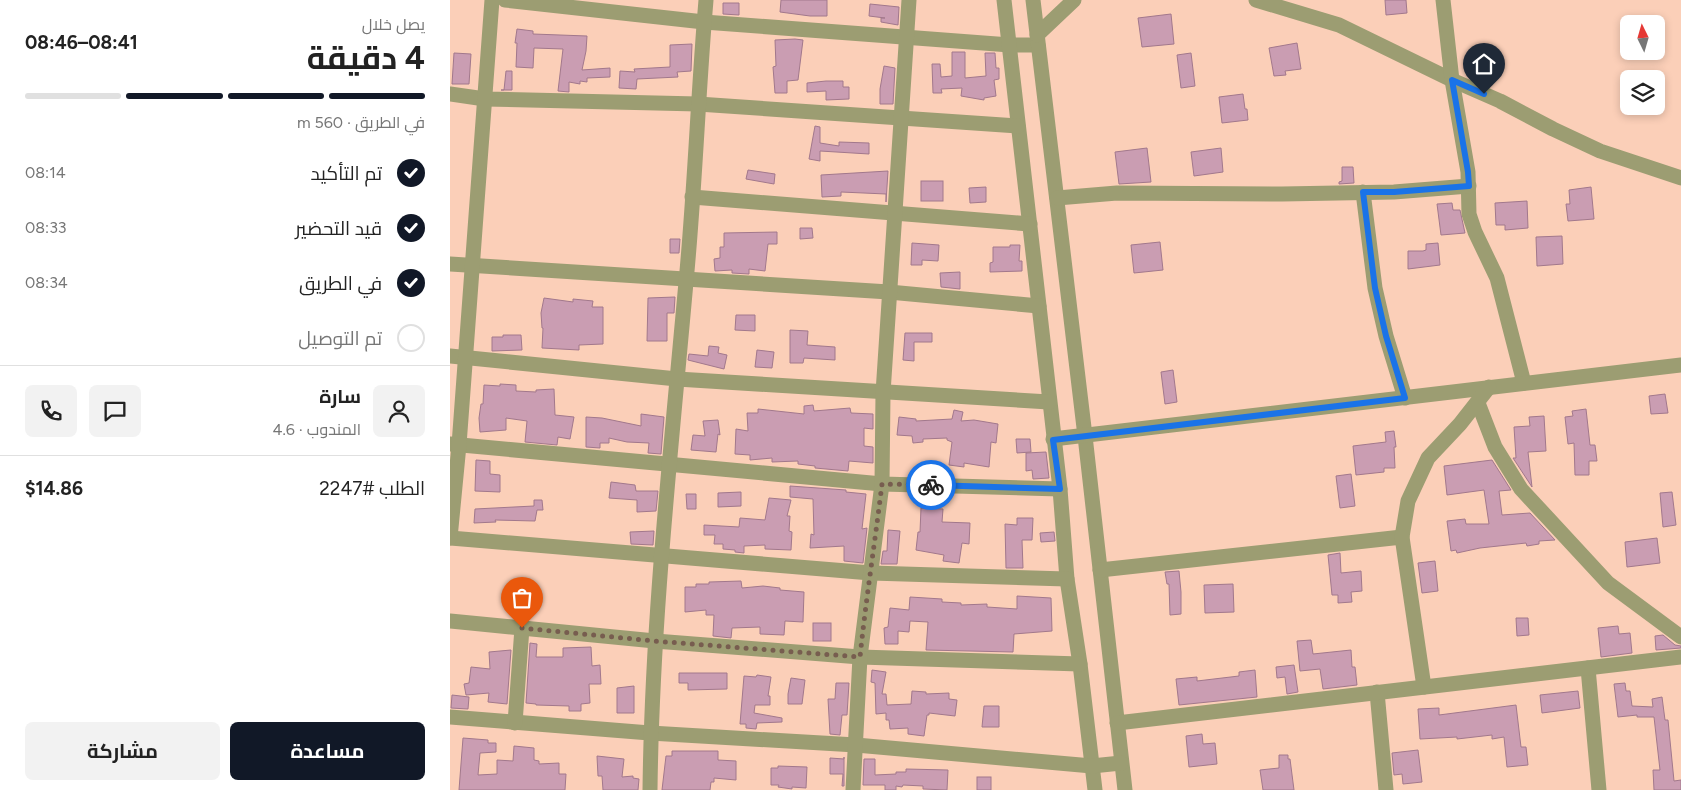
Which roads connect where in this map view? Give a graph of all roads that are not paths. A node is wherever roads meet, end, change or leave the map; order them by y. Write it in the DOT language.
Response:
graph roads {
  1 [pos="492,0"];
  2 [pos="505,0"];
  3 [pos="706,0"];
  4 [pos="909,0"];
  5 [pos="1004,0"];
  6 [pos="1033,0"];
  7 [pos="1074,0"];
  8 [pos="1256,0"];
  9 [pos="1443,0"];
  10 [pos="704,22"];
  11 [pos="907,36"];
  12 [pos="1037,40"];
  13 [pos="1010,44"];
  14 [pos="1452,80"];
  15 [pos="450,94"];
  16 [pos="485,99"];
  17 [pos="698,104"];
  18 [pos="902,119"];
  19 [pos="1018,126"];
  20 [pos="1681,178"];
  21 [pos="1469,186"];
  22 [pos="1363,192"];
  23 [pos="692,197"];
  24 [pos="1057,198"];
  25 [pos="895,212"];
  26 [pos="1030,224"];
  27 [pos="450,264"];
  28 [pos="472,266"];
  29 [pos="686,279"];
  30 [pos="890,292"];
  31 [pos="1039,306"];
  32 [pos="458,357"];
  33 [pos="1681,365"];
  34 [pos="677,379"];
  35 [pos="1524,384"];
  36 [pos="1490,388"];
  37 [pos="883,393"];
  38 [pos="1405,398"];
  39 [pos="1049,402"];
  40 [pos="1478,403"];
  41 [pos="1085,436"];
  42 [pos="1053,440"];
  43 [pos="454,445"];
  44 [pos="669,465"];
  45 [pos="882,484"];
  46 [pos="1060,489"];
  47 [pos="1402,537"];
  48 [pos="450,538"];
  49 [pos="660,556"];
  50 [pos="1100,570"];
  51 [pos="871,573"];
  52 [pos="1067,579"];
  53 [pos="450,621"];
  54 [pos="522,628"];
  55 [pos="1681,637"];
  56 [pos="654,641"];
  57 [pos="860,657"];
  58 [pos="1681,657"];
  59 [pos="1080,664"];
  60 [pos="1588,668"];
  61 [pos="1424,687"];
  62 [pos="1377,692"];
  63 [pos="450,717"];
  64 [pos="515,723"];
  65 [pos="1117,723"];
  66 [pos="650,733"];
  67 [pos="856,745"];
  68 [pos="1121,763"];
  69 [pos="1092,766"];
  70 [pos="650,790"];
  71 [pos="853,790"];
  72 [pos="1095,790"];
  73 [pos="1125,790"];
  74 [pos="1386,790"];
  75 [pos="1599,790"];
  1 -- 16 [label="street"];
  2 -- 10 [label="street"];
  3 -- 10 [label="street"];
  4 -- 11 [label="street"];
  5 -- 13 [label="street"];
  6 -- 12 [label="street"];
  7 -- 12 [label="street"];
  8 -- 14 [label="street"];
  9 -- 14 [label="street"];
  10 -- 11 [label="street"];
  10 -- 17 [label="street"];
  11 -- 13 [label="street"];
  11 -- 18 [label="street"];
  12 -- 13 [label="street"];
  12 -- 24 [label="street"];
  13 -- 19 [label="street"];
  14 -- 20 [label="street"];
  14 -- 21 [label="street"];
  15 -- 16 [label="street"];
  16 -- 17 [label="street"];
  16 -- 28 [label="street"];
  17 -- 18 [label="street"];
  17 -- 23 [label="street"];
  18 -- 19 [label="street"];
  18 -- 25 [label="street"];
  19 -- 26 [label="street"];
  21 -- 22 [label="street"];
  21 -- 35 [label="street"];
  22 -- 24 [label="street"];
  22 -- 38 [label="street"];
  23 -- 25 [label="street"];
  23 -- 29 [label="street"];
  24 -- 41 [label="street"];
  25 -- 26 [label="street"];
  25 -- 30 [label="street"];
  26 -- 31 [label="street"];
  27 -- 28 [label="street"];
  28 -- 29 [label="street"];
  28 -- 32 [label="street"];
  29 -- 30 [label="street"];
  29 -- 34 [label="street"];
  30 -- 31 [label="street"];
  30 -- 37 [label="street"];
  31 -- 39 [label="street"];
  32 -- 34 [label="street"];
  32 -- 43 [label="street"];
  33 -- 35 [label="street"];
  34 -- 37 [label="street"];
  34 -- 44 [label="street"];
  35 -- 36 [label="street"];
  36 -- 38 [label="street"];
  36 -- 40 [label="street"];
  37 -- 39 [label="street"];
  37 -- 45 [label="street"];
  38 -- 41 [label="street"];
  39 -- 42 [label="street"];
  40 -- 47 [label="street"];
  40 -- 55 [label="street"];
  41 -- 42 [label="street"];
  41 -- 50 [label="street"];
  42 -- 46 [label="street"];
  43 -- 44 [label="street"];
  43 -- 48 [label="street"];
  44 -- 45 [label="street"];
  44 -- 49 [label="street"];
  45 -- 46 [label="street"];
  45 -- 51 [label="street"];
  46 -- 52 [label="street"];
  47 -- 50 [label="street"];
  47 -- 61 [label="street"];
  48 -- 49 [label="street"];
  49 -- 51 [label="street"];
  49 -- 56 [label="street"];
  50 -- 65 [label="street"];
  51 -- 52 [label="street"];
  51 -- 57 [label="street"];
  52 -- 59 [label="street"];
  53 -- 54 [label="street"];
  54 -- 56 [label="street"];
  54 -- 64 [label="street"];
  56 -- 57 [label="street"];
  56 -- 66 [label="street"];
  57 -- 59 [label="street"];
  57 -- 67 [label="street"];
  58 -- 60 [label="street"];
  59 -- 69 [label="street"];
  60 -- 61 [label="street"];
  60 -- 75 [label="street"];
  61 -- 62 [label="street"];
  62 -- 65 [label="street"];
  62 -- 74 [label="street"];
  63 -- 64 [label="street"];
  64 -- 66 [label="street"];
  65 -- 68 [label="street"];
  66 -- 67 [label="street"];
  66 -- 70 [label="street"];
  67 -- 69 [label="street"];
  67 -- 71 [label="street"];
  68 -- 69 [label="street"];
  68 -- 73 [label="street"];
  69 -- 72 [label="street"];
}
